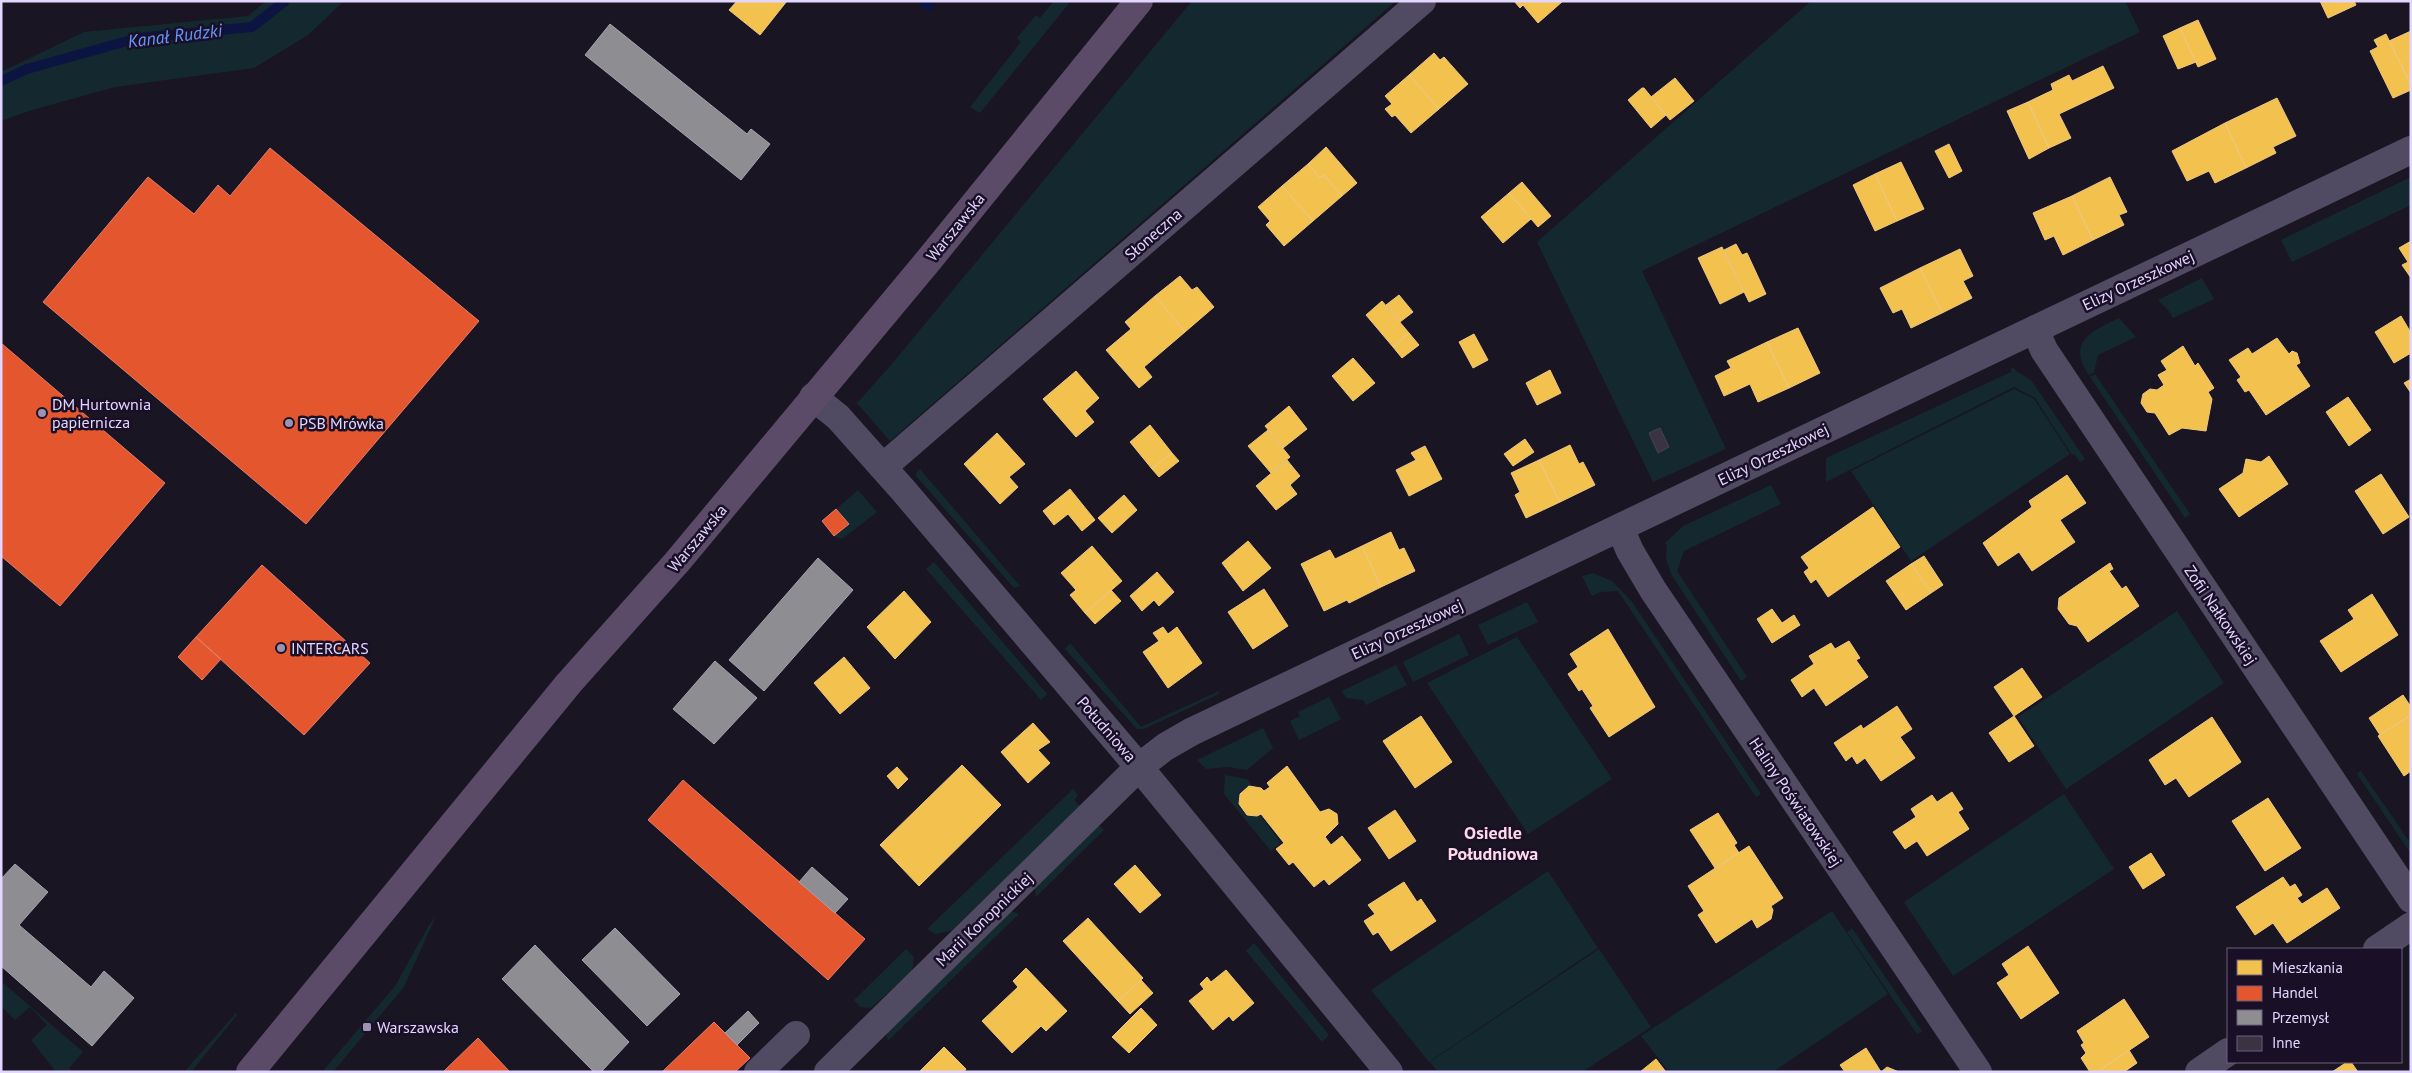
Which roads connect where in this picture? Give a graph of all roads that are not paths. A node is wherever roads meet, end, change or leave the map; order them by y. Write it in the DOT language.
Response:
graph roads {
  1 [pos="1139,1"];
  2 [pos="1422,1"];
  3 [pos="2411,150"];
  4 [pos="2035,329"];
  5 [pos="813,397"];
  6 [pos="883,467"];
  7 [pos="1620,528"];
  8 [pos="1139,767"];
  9 [pos="2411,899"];
  10 [pos="2411,926"];
  11 [pos="2379,948"];
  12 [pos="796,1035"];
  13 [pos="2227,1053"];
  14 [pos="250,1072"];
  15 [pos="758,1072"];
  16 [pos="828,1072"];
  17 [pos="1389,1072"];
  18 [pos="1978,1072"];
  19 [pos="2199,1072"];
  1 -- 5 [label="main road, Warszawska"];
  2 -- 6 [label="street, Słoneczna"];
  3 -- 4 [label="street, Elizy Orzeszkowej"];
  4 -- 7 [label="street, Elizy Orzeszkowej"];
  4 -- 9 [label="street, Zofii Nałkowskiej"];
  5 -- 6 [label="street, Południowa"];
  5 -- 14 [label="main road, Warszawska"];
  6 -- 8 [label="street, Południowa"];
  7 -- 8 [label="street, Elizy Orzeszkowej"];
  7 -- 18 [label="street, Haliny Poświatowskiej"];
  8 -- 16 [label="street, Marii Konopnickiej"];
  8 -- 17 [label="street, Południowa"];
  10 -- 11 [label="street"];
  12 -- 15 [label="street"];
  13 -- 19 [label="street"];
}
